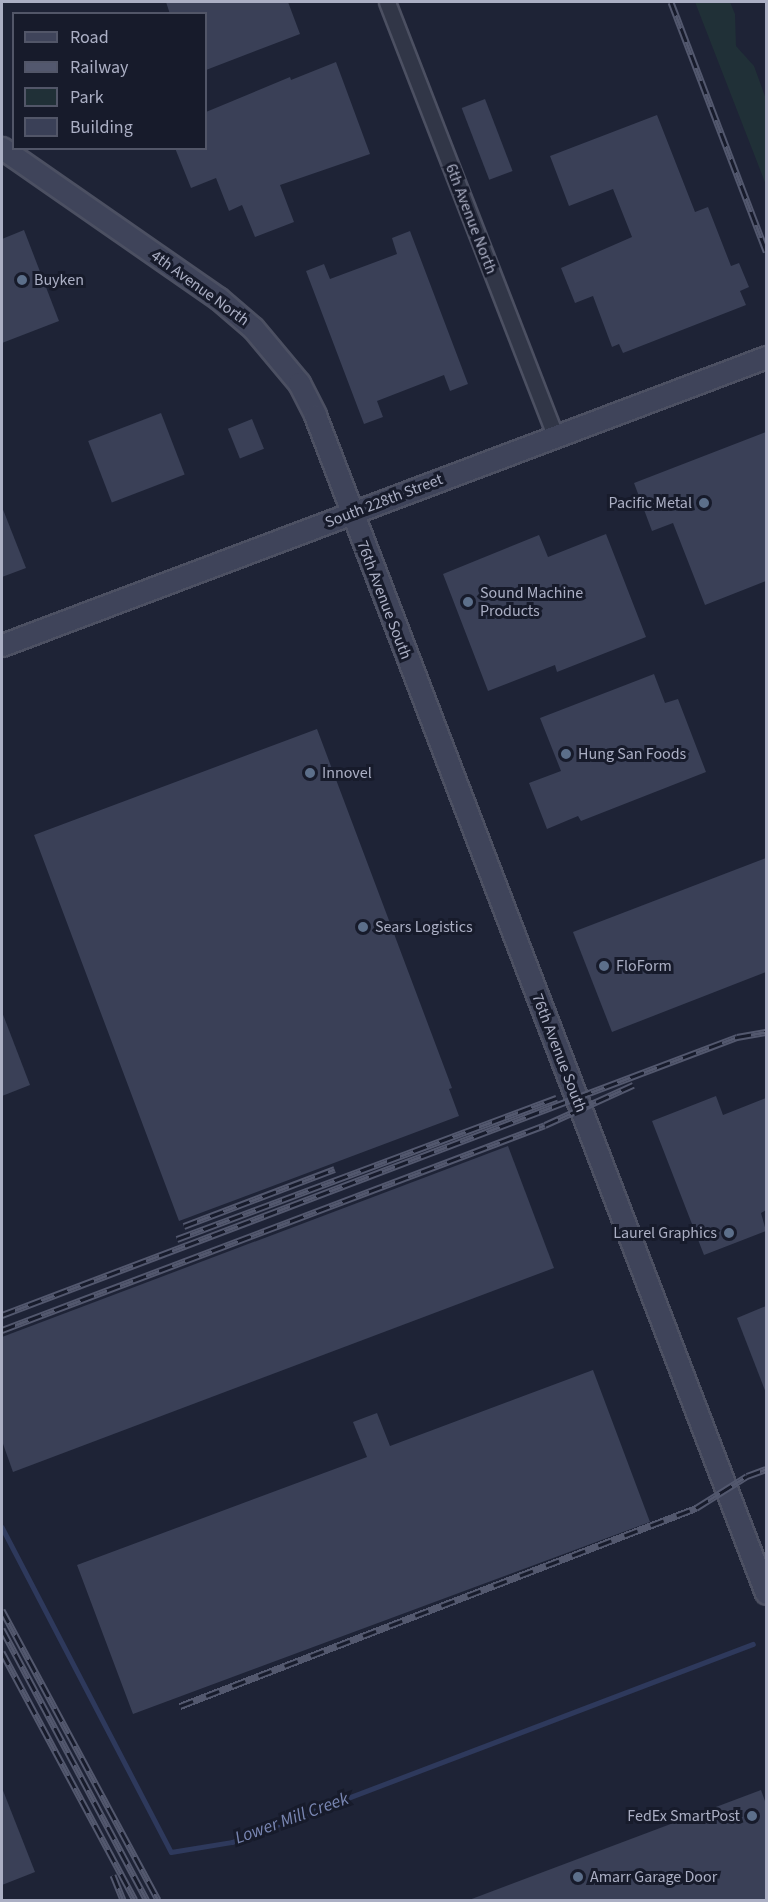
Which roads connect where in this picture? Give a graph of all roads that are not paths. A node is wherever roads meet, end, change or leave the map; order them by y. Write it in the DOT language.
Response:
graph roads {
  1 [pos="387,2"];
  2 [pos="2,148"];
  3 [pos="765,357"];
  4 [pos="555,436"];
  5 [pos="351,514"];
  6 [pos="2,645"];
  7 [pos="766,1593"];
  1 -- 4 [label="street, 6th Avenue North"];
  2 -- 5 [label="street, 4th Avenue North"];
  3 -- 4 [label="street, South 228th Street"];
  4 -- 5 [label="street, South 228th Street"];
  5 -- 6 [label="street, South 228th Street"];
  5 -- 7 [label="street, 76th Avenue South"];
}
